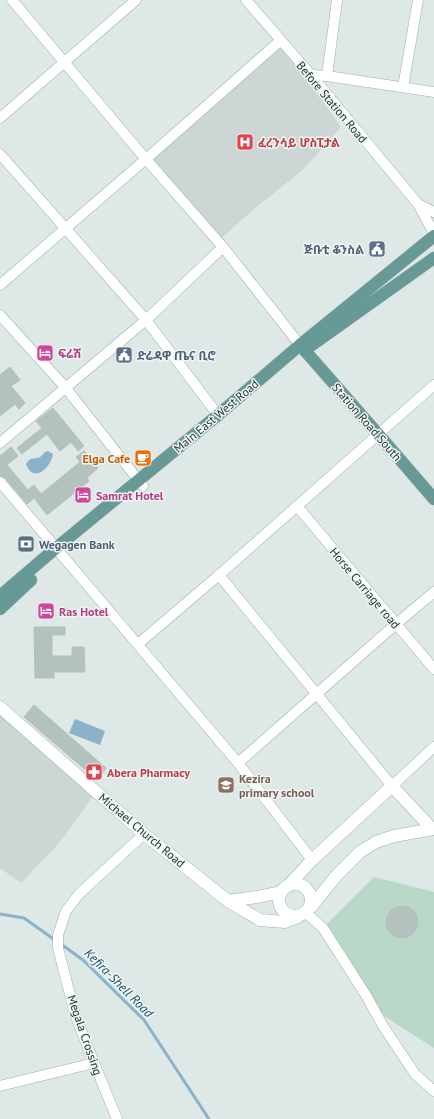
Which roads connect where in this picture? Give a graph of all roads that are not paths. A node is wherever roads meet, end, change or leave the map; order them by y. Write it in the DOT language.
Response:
graph roads {
  1 [pos="12,0"];
  2 [pos="136,0"];
  3 [pos="246,0"];
  4 [pos="337,0"];
  5 [pos="418,0"];
  6 [pos="280,41"];
  7 [pos="64,63"];
  8 [pos="311,75"];
  9 [pos="327,76"];
  10 [pos="403,87"];
  11 [pos="434,92"];
  12 [pos="0,118"];
  13 [pos="0,154"];
  14 [pos="146,159"];
  15 [pos="418,204"];
  16 [pos="434,212"];
  17 [pos="65,229"];
  18 [pos="434,233"];
  19 [pos="434,236"];
  20 [pos="223,246"];
  21 [pos="434,258"];
  22 [pos="0,286"];
  23 [pos="0,315"];
  24 [pos="146,320"];
  25 [pos="302,348"];
  26 [pos="434,385"];
  27 [pos="65,387"];
  28 [pos="218,415"];
  29 [pos="378,434"];
  30 [pos="0,443"];
  31 [pos="0,482"];
  32 [pos="141,483"];
  33 [pos="434,500"];
  34 [pos="297,506"];
  35 [pos="59,550"];
  36 [pos="219,575"];
  37 [pos="434,592"];
  38 [pos="0,596"];
  39 [pos="0,609"];
  40 [pos="396,624"];
  41 [pos="138,644"];
  42 [pos="434,669"];
  43 [pos="316,695"];
  44 [pos="0,707"];
  45 [pos="434,747"];
  46 [pos="238,763"];
  47 [pos="392,786"];
  48 [pos="433,829"];
  49 [pos="144,834"];
  50 [pos="312,860"];
  51 [pos="285,888"];
  52 [pos="228,901"];
  53 [pos="305,912"];
  54 [pos="94,1063"];
  55 [pos="0,1086"];
  56 [pos="434,1091"];
  57 [pos="116,1116"];
  1 -- 7 [label="street"];
  2 -- 7 [label="street"];
  3 -- 6 [label="street, Before Station Road"];
  4 -- 9 [label="street"];
  5 -- 10 [label="street"];
  6 -- 8 [label="street, Before Station Road"];
  6 -- 14 [label="street"];
  7 -- 12 [label="street"];
  7 -- 14 [label="street"];
  8 -- 9 [label="street"];
  8 -- 15 [label="street, Before Station Road"];
  9 -- 10 [label="street"];
  10 -- 11 [label="street"];
  13 -- 17 [label="street"];
  14 -- 17 [label="street"];
  14 -- 20 [label="street"];
  15 -- 16 [label="street, Before Station Road"];
  15 -- 18 [label="street, Before Station Road"];
  17 -- 22 [label="street"];
  17 -- 24 [label="street"];
  19 -- 25 [label="main road, Main East West Road"];
  20 -- 24 [label="street"];
  20 -- 25 [label="street"];
  21 -- 25 [label="main road, Main East West Road"];
  23 -- 27 [label="street"];
  24 -- 27 [label="street"];
  24 -- 28 [label="street"];
  25 -- 28 [label="main road, Main East West Road"];
  25 -- 29 [label="main road, Station Road South"];
  25 -- 32 [label="main road, Main East West Road"];
  26 -- 29 [label="street"];
  27 -- 30 [label="street"];
  27 -- 32 [label="street"];
  28 -- 32 [label="main road, Main East West Road"];
  29 -- 33 [label="main road, Station Road South"];
  29 -- 34 [label="street"];
  31 -- 35 [label="street"];
  32 -- 35 [label="main road, Main East West Road"];
  34 -- 36 [label="street"];
  34 -- 40 [label="street, Horse Carriage road"];
  35 -- 38 [label="main road, Main East West Road"];
  35 -- 39 [label="main road, Main East West Road"];
  35 -- 41 [label="street"];
  36 -- 41 [label="street"];
  36 -- 43 [label="street"];
  37 -- 40 [label="street"];
  40 -- 42 [label="street, Horse Carriage road"];
  40 -- 43 [label="street"];
  41 -- 46 [label="street"];
  43 -- 46 [label="street"];
  43 -- 47 [label="street"];
  44 -- 49 [label="main road, Michael Church Road"];
  45 -- 47 [label="street"];
  46 -- 50 [label="street"];
  47 -- 48 [label="main road"];
  47 -- 50 [label="main road"];
  48 -- 53 [label="main road"];
  49 -- 52 [label="main road, Michael Church Road"];
  49 -- 54 [label="street, Megala Crossing"];
  50 -- 51 [label="main road"];
  51 -- 52 [label="main road"];
  51 -- 53 [label="main road"];
  51 -- 53 [label="main road"];
  52 -- 53 [label="main road, Michael Church Road"];
  53 -- 56 [label="street"];
  54 -- 55 [label="street"];
  54 -- 57 [label="street, Megala Crossing"];
}
